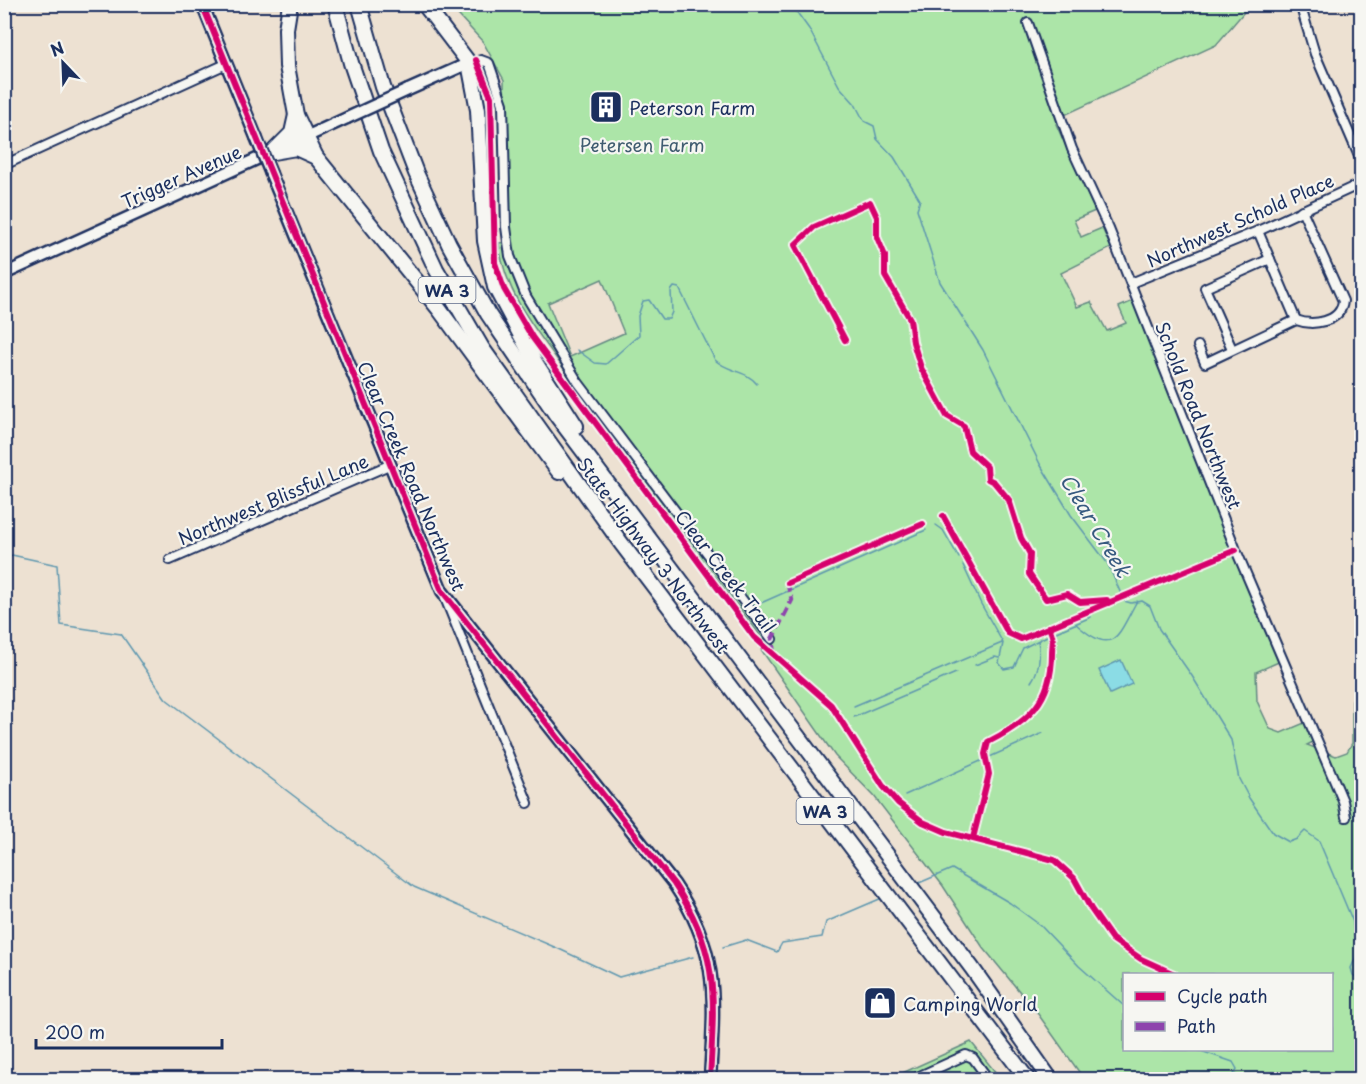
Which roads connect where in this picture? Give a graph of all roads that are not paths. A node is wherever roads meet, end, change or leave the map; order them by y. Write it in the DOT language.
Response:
graph roads {
  1 [pos="202,4"];
  2 [pos="290,4"];
  3 [pos="335,4"];
  4 [pos="359,4"];
  5 [pos="424,4"];
  6 [pos="1300,4"];
  7 [pos="1028,23"];
  8 [pos="469,63"];
  9 [pos="226,64"];
  10 [pos="296,115"];
  11 [pos="305,137"];
  12 [pos="273,152"];
  13 [pos="316,157"];
  14 [pos="1362,163"];
  15 [pos="4,165"];
  16 [pos="1362,183"];
  17 [pos="1302,210"];
  18 [pos="1258,231"];
  19 [pos="1270,259"];
  20 [pos="4,274"];
  21 [pos="1131,283"];
  22 [pos="1296,320"];
  23 [pos="1198,346"];
  24 [pos="1232,349"];
  25 [pos="389,465"];
  26 [pos="621,500"];
  27 [pos="621,543"];
  28 [pos="170,560"];
  29 [pos="442,591"];
  30 [pos="772,639"];
  31 [pos="528,803"];
  32 [pos="1346,817"];
  33 [pos="710,1080"];
  34 [pos="911,1080"];
  35 [pos="989,1080"];
  36 [pos="1028,1080"];
  37 [pos="1051,1080"];
  1 -- 9 [label="main road, Clear Creek Road Northwest"];
  2 -- 10 [label="highway"];
  3 -- 27 [label="highway, State Highway 3 Northwest / WA 3"];
  4 -- 26 [label="highway, State Highway 3 Northwest / WA 3"];
  5 -- 8 [label="highway"];
  6 -- 14 [label="street"];
  7 -- 21 [label="street, Schold Road Northwest"];
  8 -- 11 [label="main road, Trigger Avenue, bridge"];
  8 -- 26 [label="highway"];
  8 -- 30 [label="street"];
  9 -- 15 [label="street"];
  9 -- 25 [label="main road, Clear Creek Road Northwest, bridge"];
  10 -- 11 [label="highway"];
  10 -- 12 [label="highway"];
  11 -- 12 [label="main road, Trigger Avenue"];
  11 -- 13 [label="highway"];
  12 -- 13 [label="highway"];
  12 -- 20 [label="main road, Trigger Avenue"];
  13 -- 27 [label="highway"];
  16 -- 17 [label="street, Northwest Schold Place"];
  17 -- 18 [label="street, Northwest Schold Place"];
  17 -- 22 [label="street"];
  18 -- 19 [label="street"];
  18 -- 21 [label="street, Northwest Schold Place"];
  19 -- 22 [label="street"];
  19 -- 24 [label="street"];
  21 -- 32 [label="street, Schold Road Northwest"];
  22 -- 24 [label="street"];
  23 -- 24 [label="street"];
  25 -- 28 [label="street, Northwest Blissful Lane"];
  25 -- 29 [label="main road, Clear Creek Road Northwest"];
  26 -- 37 [label="highway, State Highway 3 Northwest / WA 3"];
  27 -- 36 [label="highway, State Highway 3 Northwest / WA 3"];
  29 -- 31 [label="street"];
  29 -- 33 [label="main road, Clear Creek Road Northwest"];
  34 -- 35 [label="street"];
}
